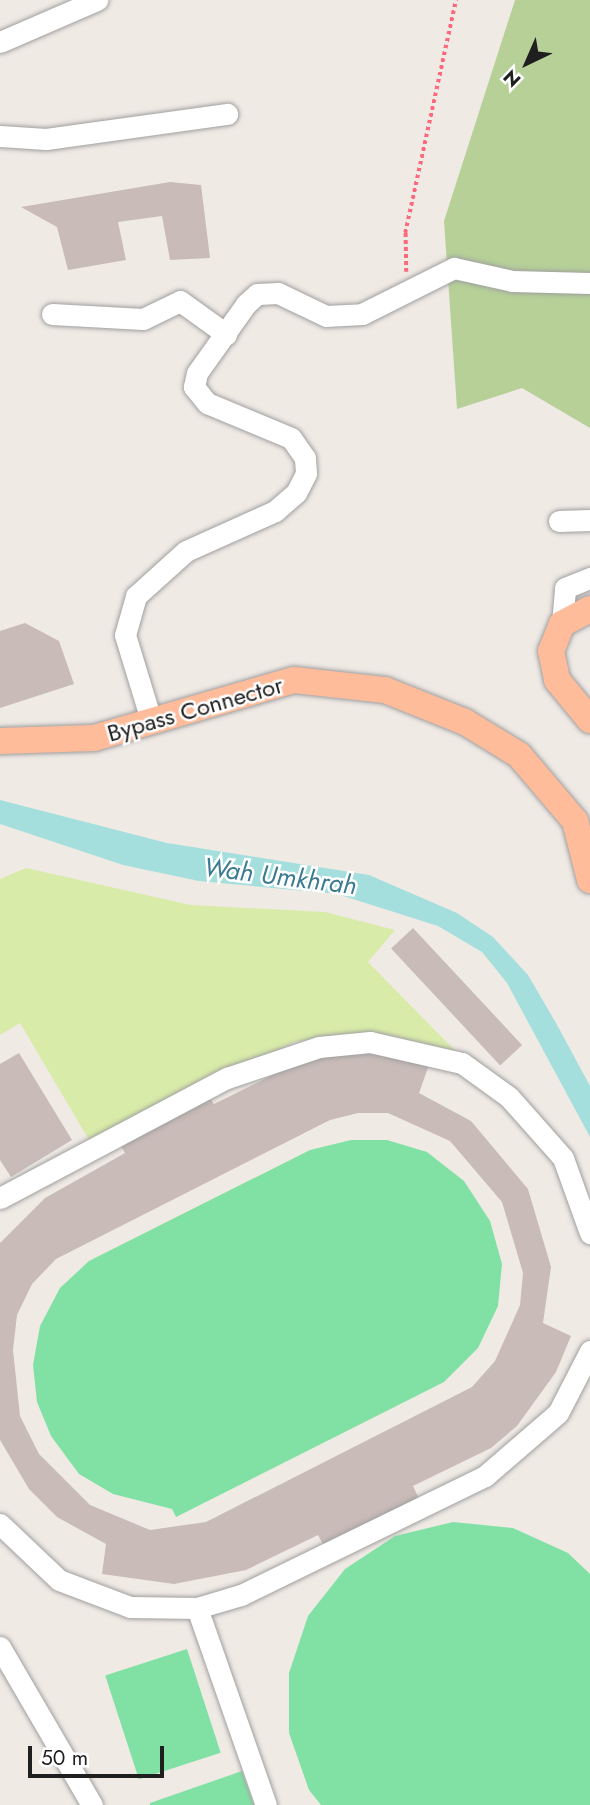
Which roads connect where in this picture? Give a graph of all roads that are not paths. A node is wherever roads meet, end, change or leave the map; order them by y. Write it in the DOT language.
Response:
graph roads {
  1 [pos="97,0"];
  2 [pos="0,42"];
  3 [pos="227,114"];
  4 [pos="0,136"];
  5 [pos="590,283"];
  6 [pos="52,314"];
  7 [pos="226,334"];
  8 [pos="590,520"];
  9 [pos="559,521"];
  10 [pos="590,578"];
  11 [pos="590,609"];
  12 [pos="562,624"];
  13 [pos="151,720"];
  14 [pos="590,720"];
  15 [pos="0,741"];
  16 [pos="590,880"];
  17 [pos="0,1198"];
  18 [pos="590,1233"];
  19 [pos="590,1351"];
  20 [pos="0,1524"];
  21 [pos="197,1608"];
  22 [pos="0,1647"];
  23 [pos="92,1805"];
  24 [pos="266,1805"];
  1 -- 2 [label="street"];
  3 -- 4 [label="street"];
  5 -- 7 [label="street"];
  6 -- 7 [label="street"];
  7 -- 13 [label="street"];
  8 -- 9 [label="street"];
  10 -- 12 [label="street"];
  11 -- 12 [label="main road"];
  12 -- 14 [label="main road"];
  13 -- 15 [label="main road, Bypass Connector"];
  13 -- 16 [label="main road, Bypass Connector"];
  17 -- 18 [label="street"];
  19 -- 21 [label="street"];
  20 -- 21 [label="street"];
  21 -- 24 [label="street"];
  22 -- 23 [label="street"];
}
